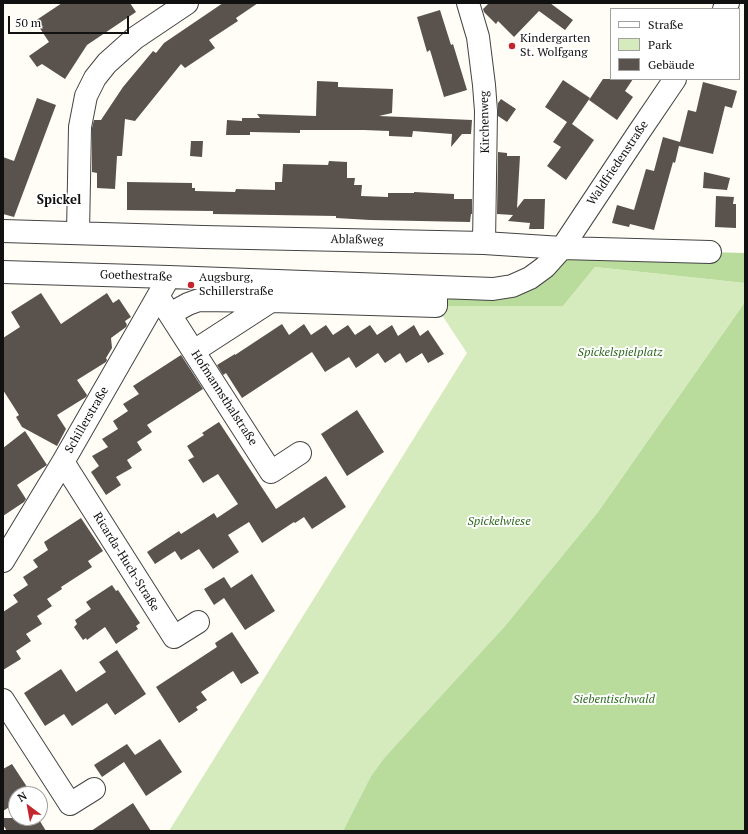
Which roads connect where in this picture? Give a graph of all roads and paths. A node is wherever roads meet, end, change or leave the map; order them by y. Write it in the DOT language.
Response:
graph roads {
  1 [pos="187,3"];
  2 [pos="468,3"];
  3 [pos="674,80"];
  4 [pos="3,230"];
  5 [pos="78,232"];
  6 [pos="484,243"];
  7 [pos="562,248"];
  8 [pos="710,252"];
  9 [pos="3,272"];
  10 [pos="169,277"];
  11 [pos="436,287"];
  12 [pos="158,296"];
  13 [pos="271,301"];
  14 [pos="170,314"];
  15 [pos="194,351"];
  16 [pos="300,453"];
  17 [pos="63,462"];
  18 [pos="3,561"];
  19 [pos="198,622"];
  20 [pos="3,700"];
  21 [pos="94,789"];
  1 -- 5 [label="street"];
  2 -- 6 [label="street, Kirchenweg"];
  3 -- 7 [label="street, Waldfriedenstraße"];
  4 -- 5 [label="street, Ablaßweg"];
  5 -- 6 [label="street, Ablaßweg"];
  6 -- 7 [label="street, Ablaßweg"];
  7 -- 8 [label="street, Ablaßweg"];
  7 -- 11 [label="street, Goethestraße"];
  9 -- 10 [label="street, Goethestraße"];
  10 -- 11 [label="street, Goethestraße"];
  10 -- 12 [label="street, Schillerstraße"];
  11 -- 13 [label="street"];
  12 -- 14 [label="street, Hofmannsthalstraße"];
  12 -- 17 [label="street, Schillerstraße"];
  13 -- 14 [label="street"];
  13 -- 15 [label="street"];
  14 -- 15 [label="street, Hofmannsthalstraße"];
  15 -- 16 [label="street, Hofmannsthalstraße"];
  17 -- 18 [label="street, Schillerstraße"];
  17 -- 19 [label="street, Ricarda-Huch-Straße"];
  20 -- 21 [label="street"];
}
